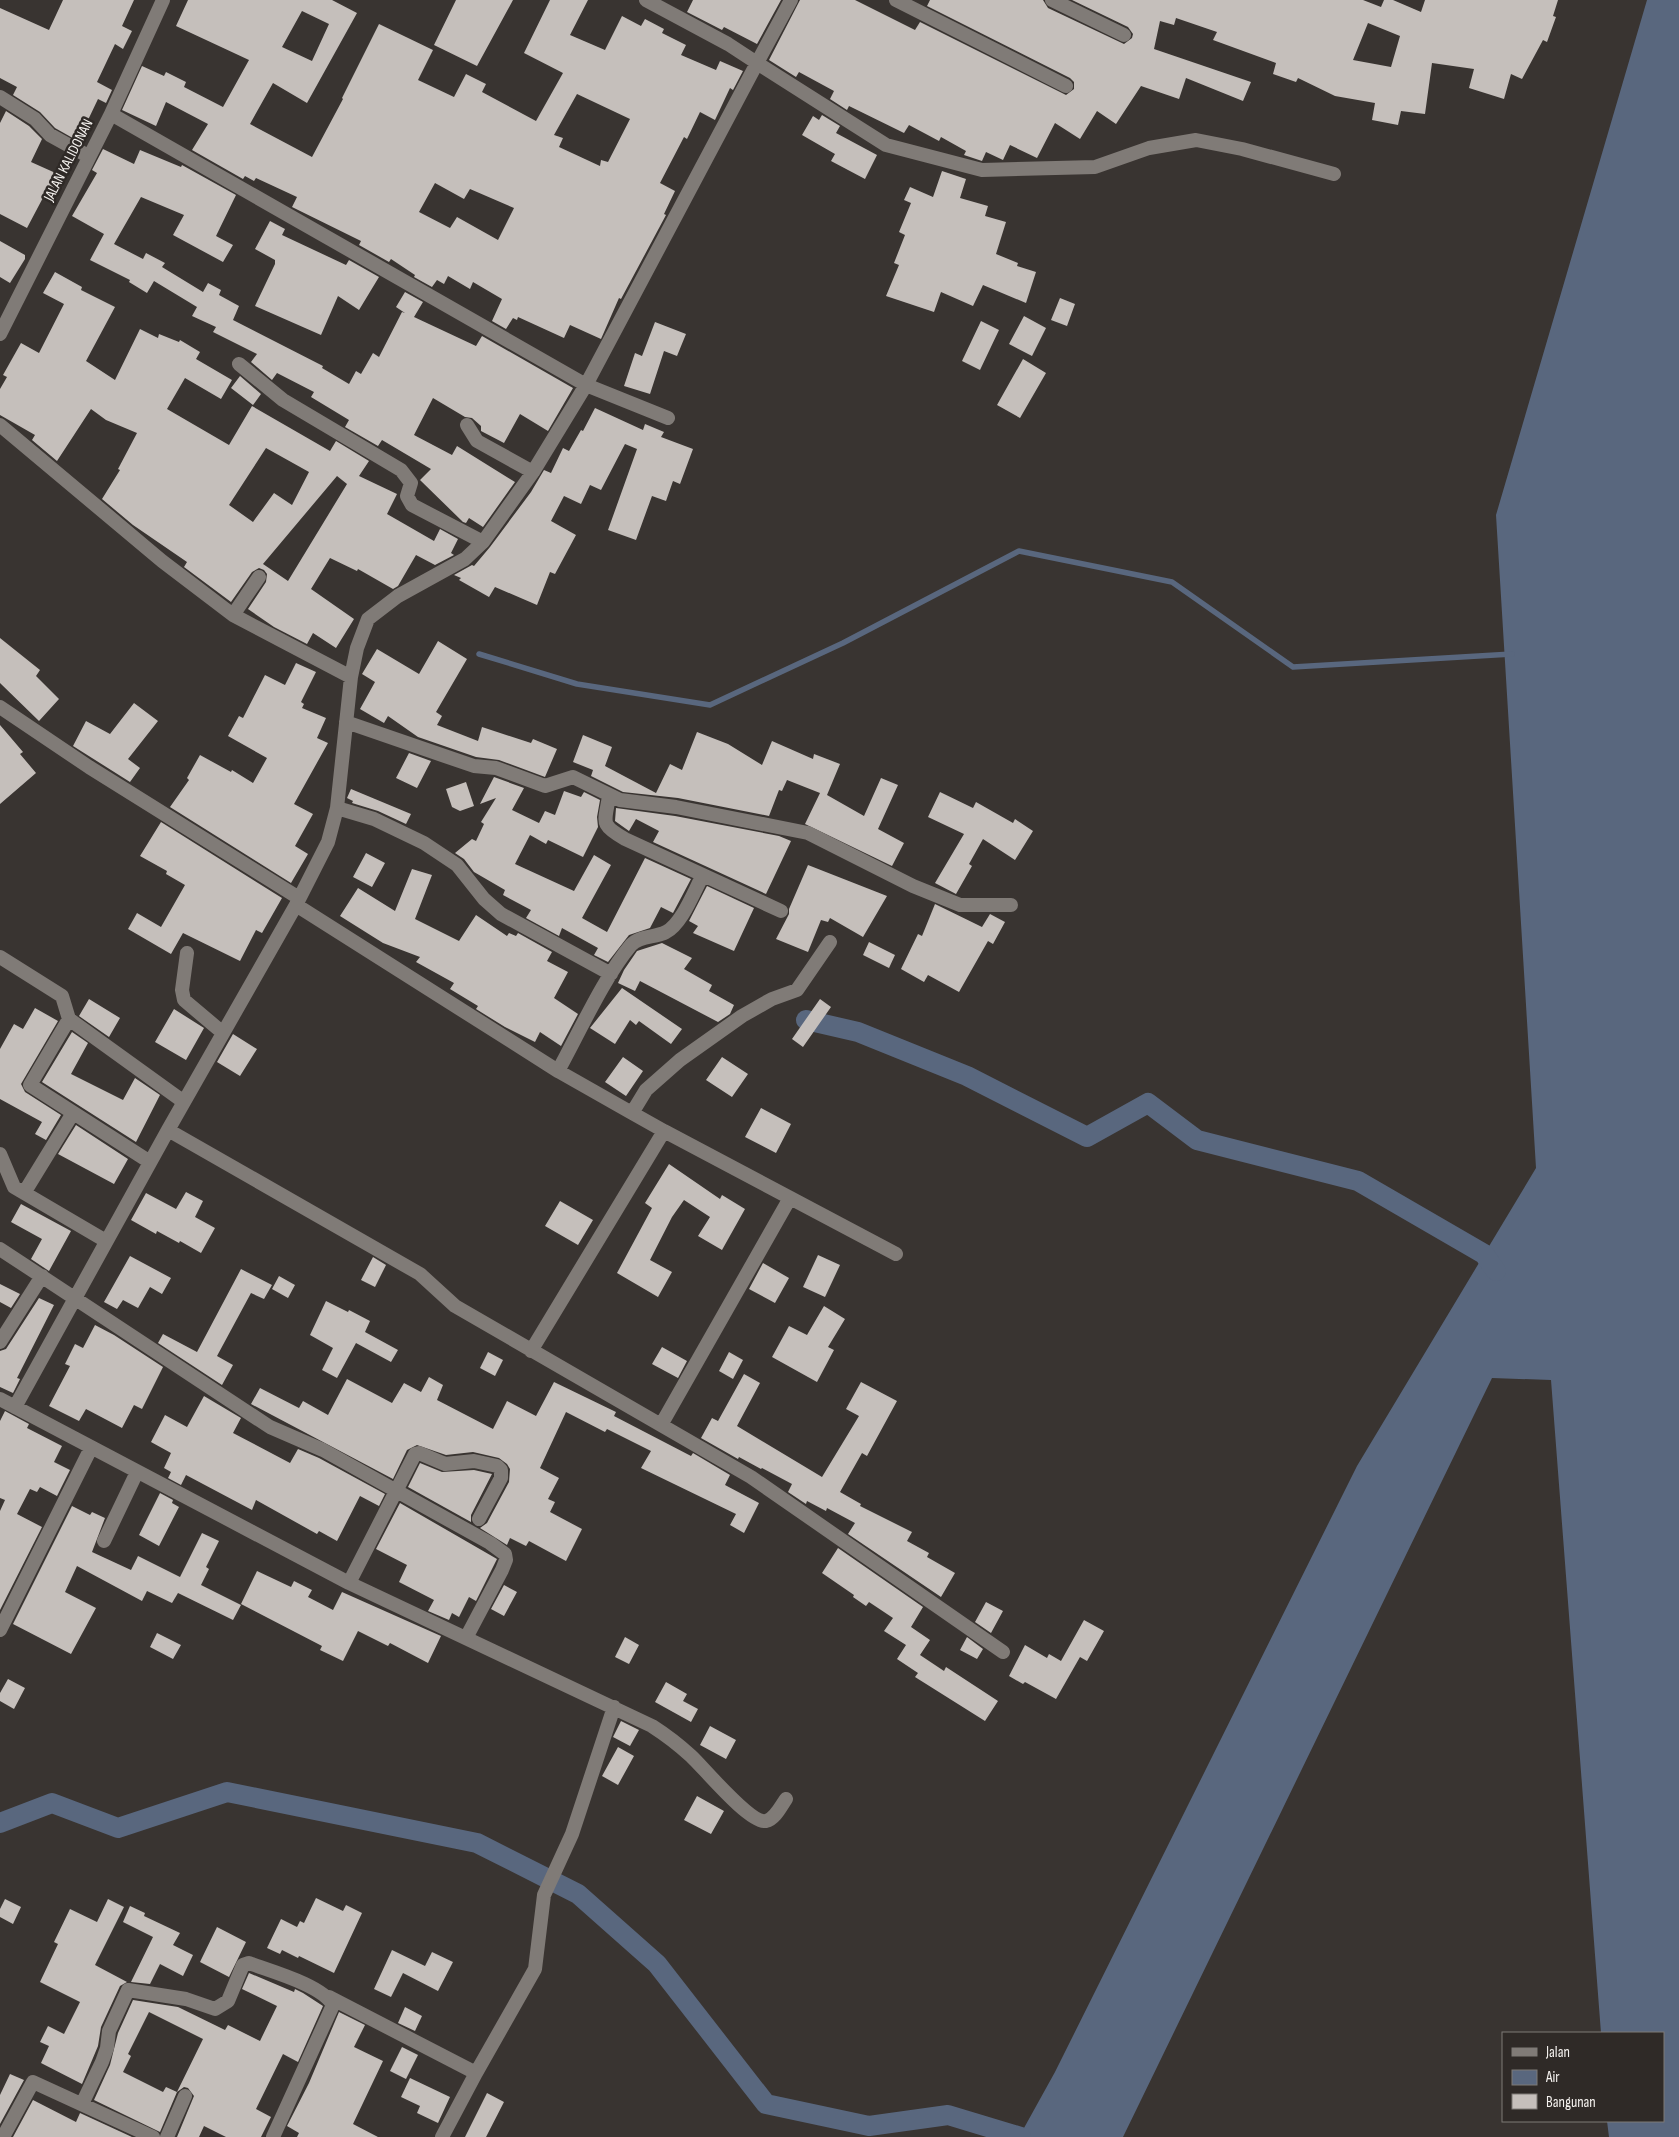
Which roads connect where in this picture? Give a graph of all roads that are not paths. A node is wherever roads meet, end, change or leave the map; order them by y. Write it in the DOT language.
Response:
graph roads {
  1 [pos="163,0"];
  2 [pos="646,0"];
  3 [pos="791,0"];
  4 [pos="896,0"];
  5 [pos="1052,0"];
  6 [pos="1124,35"];
  7 [pos="757,63"];
  8 [pos="1066,86"];
  9 [pos="0,97"];
  10 [pos="111,114"];
  11 [pos="88,156"];
  12 [pos="1334,174"];
  13 [pos="0,334"];
  14 [pos="239,364"];
  15 [pos="586,385"];
  16 [pos="668,418"];
  17 [pos="0,425"];
  18 [pos="467,425"];
  19 [pos="533,472"];
  20 [pos="483,542"];
  21 [pos="259,577"];
  22 [pos="233,615"];
  23 [pos="351,678"];
  24 [pos="0,708"];
  25 [pos="346,722"];
  26 [pos="609,796"];
  27 [pos="337,808"];
  28 [pos="703,875"];
  29 [pos="298,902"];
  30 [pos="1011,905"];
  31 [pos="781,911"];
  32 [pos="830,942"];
  33 [pos="187,953"];
  34 [pos="0,957"];
  35 [pos="611,974"];
  36 [pos="69,1020"];
  37 [pos="223,1033"];
  38 [pos="558,1071"];
  39 [pos="184,1102"];
  40 [pos="73,1113"];
  41 [pos="632,1113"];
  42 [pos="168,1130"];
  43 [pos="664,1131"];
  44 [pos="0,1154"];
  45 [pos="150,1162"];
  46 [pos="24,1193"];
  47 [pos="790,1198"];
  48 [pos="106,1241"];
  49 [pos="0,1249"];
  50 [pos="896,1254"];
  51 [pos="42,1276"];
  52 [pos="73,1299"];
  53 [pos="0,1342"];
  54 [pos="532,1350"];
  55 [pos="0,1399"];
  56 [pos="15,1407"];
  57 [pos="661,1425"];
  58 [pos="91,1448"];
  59 [pos="137,1472"];
  60 [pos="396,1490"];
  61 [pos="479,1519"];
  62 [pos="104,1541"];
  63 [pos="349,1583"];
  64 [pos="0,1630"];
  65 [pos="466,1638"];
  66 [pos="1002,1652"];
  67 [pos="614,1707"];
  68 [pos="786,1799"];
  69 [pos="329,1997"];
  70 [pos="476,2072"];
  71 [pos="185,2096"];
  72 [pos="82,2104"];
  73 [pos="3,2137"];
  74 [pos="153,2137"];
  75 [pos="167,2137"];
  76 [pos="273,2137"];
  77 [pos="442,2137"];
  1 -- 10 [label="street, JALAN KALIDONAN"];
  2 -- 7 [label="street"];
  3 -- 7 [label="street"];
  4 -- 8 [label="street"];
  5 -- 6 [label="street"];
  7 -- 12 [label="street"];
  7 -- 15 [label="street"];
  9 -- 11 [label="street"];
  10 -- 11 [label="street, JALAN KALIDONAN"];
  10 -- 15 [label="street"];
  11 -- 13 [label="street, JALAN KALIDONAN"];
  14 -- 20 [label="street"];
  15 -- 16 [label="street"];
  15 -- 19 [label="street"];
  17 -- 22 [label="street"];
  18 -- 19 [label="street"];
  19 -- 20 [label="street"];
  20 -- 23 [label="street"];
  21 -- 22 [label="street"];
  22 -- 23 [label="street"];
  23 -- 25 [label="street"];
  24 -- 29 [label="street"];
  25 -- 26 [label="street"];
  25 -- 27 [label="street"];
  26 -- 28 [label="street"];
  26 -- 30 [label="street"];
  27 -- 29 [label="street"];
  27 -- 35 [label="street"];
  28 -- 31 [label="street"];
  28 -- 35 [label="street"];
  29 -- 37 [label="street"];
  29 -- 38 [label="street"];
  32 -- 41 [label="street"];
  33 -- 37 [label="street"];
  34 -- 36 [label="street"];
  35 -- 38 [label="street"];
  36 -- 39 [label="street"];
  36 -- 40 [label="street"];
  37 -- 39 [label="street"];
  38 -- 41 [label="street"];
  39 -- 42 [label="street"];
  40 -- 45 [label="street"];
  40 -- 46 [label="street"];
  41 -- 43 [label="street"];
  42 -- 45 [label="street"];
  42 -- 54 [label="street"];
  43 -- 47 [label="street"];
  43 -- 54 [label="street"];
  44 -- 46 [label="street"];
  45 -- 48 [label="street"];
  46 -- 48 [label="street"];
  47 -- 50 [label="street"];
  47 -- 57 [label="street"];
  48 -- 52 [label="street"];
  49 -- 51 [label="street"];
  51 -- 52 [label="street"];
  51 -- 53 [label="street"];
  52 -- 56 [label="street"];
  52 -- 60 [label="street"];
  54 -- 57 [label="street"];
  55 -- 56 [label="street"];
  56 -- 58 [label="street"];
  57 -- 66 [label="street"];
  58 -- 59 [label="street"];
  58 -- 64 [label="street"];
  59 -- 62 [label="street"];
  59 -- 63 [label="street"];
  60 -- 61 [label="street"];
  60 -- 63 [label="street"];
  60 -- 65 [label="street"];
  63 -- 65 [label="street"];
  65 -- 67 [label="street"];
  67 -- 68 [label="street"];
  67 -- 70 [label="street"];
  69 -- 70 [label="street"];
  69 -- 72 [label="street"];
  69 -- 76 [label="street"];
  70 -- 77 [label="street"];
  71 -- 75 [label="street"];
  72 -- 73 [label="street"];
  72 -- 74 [label="street"];
}
